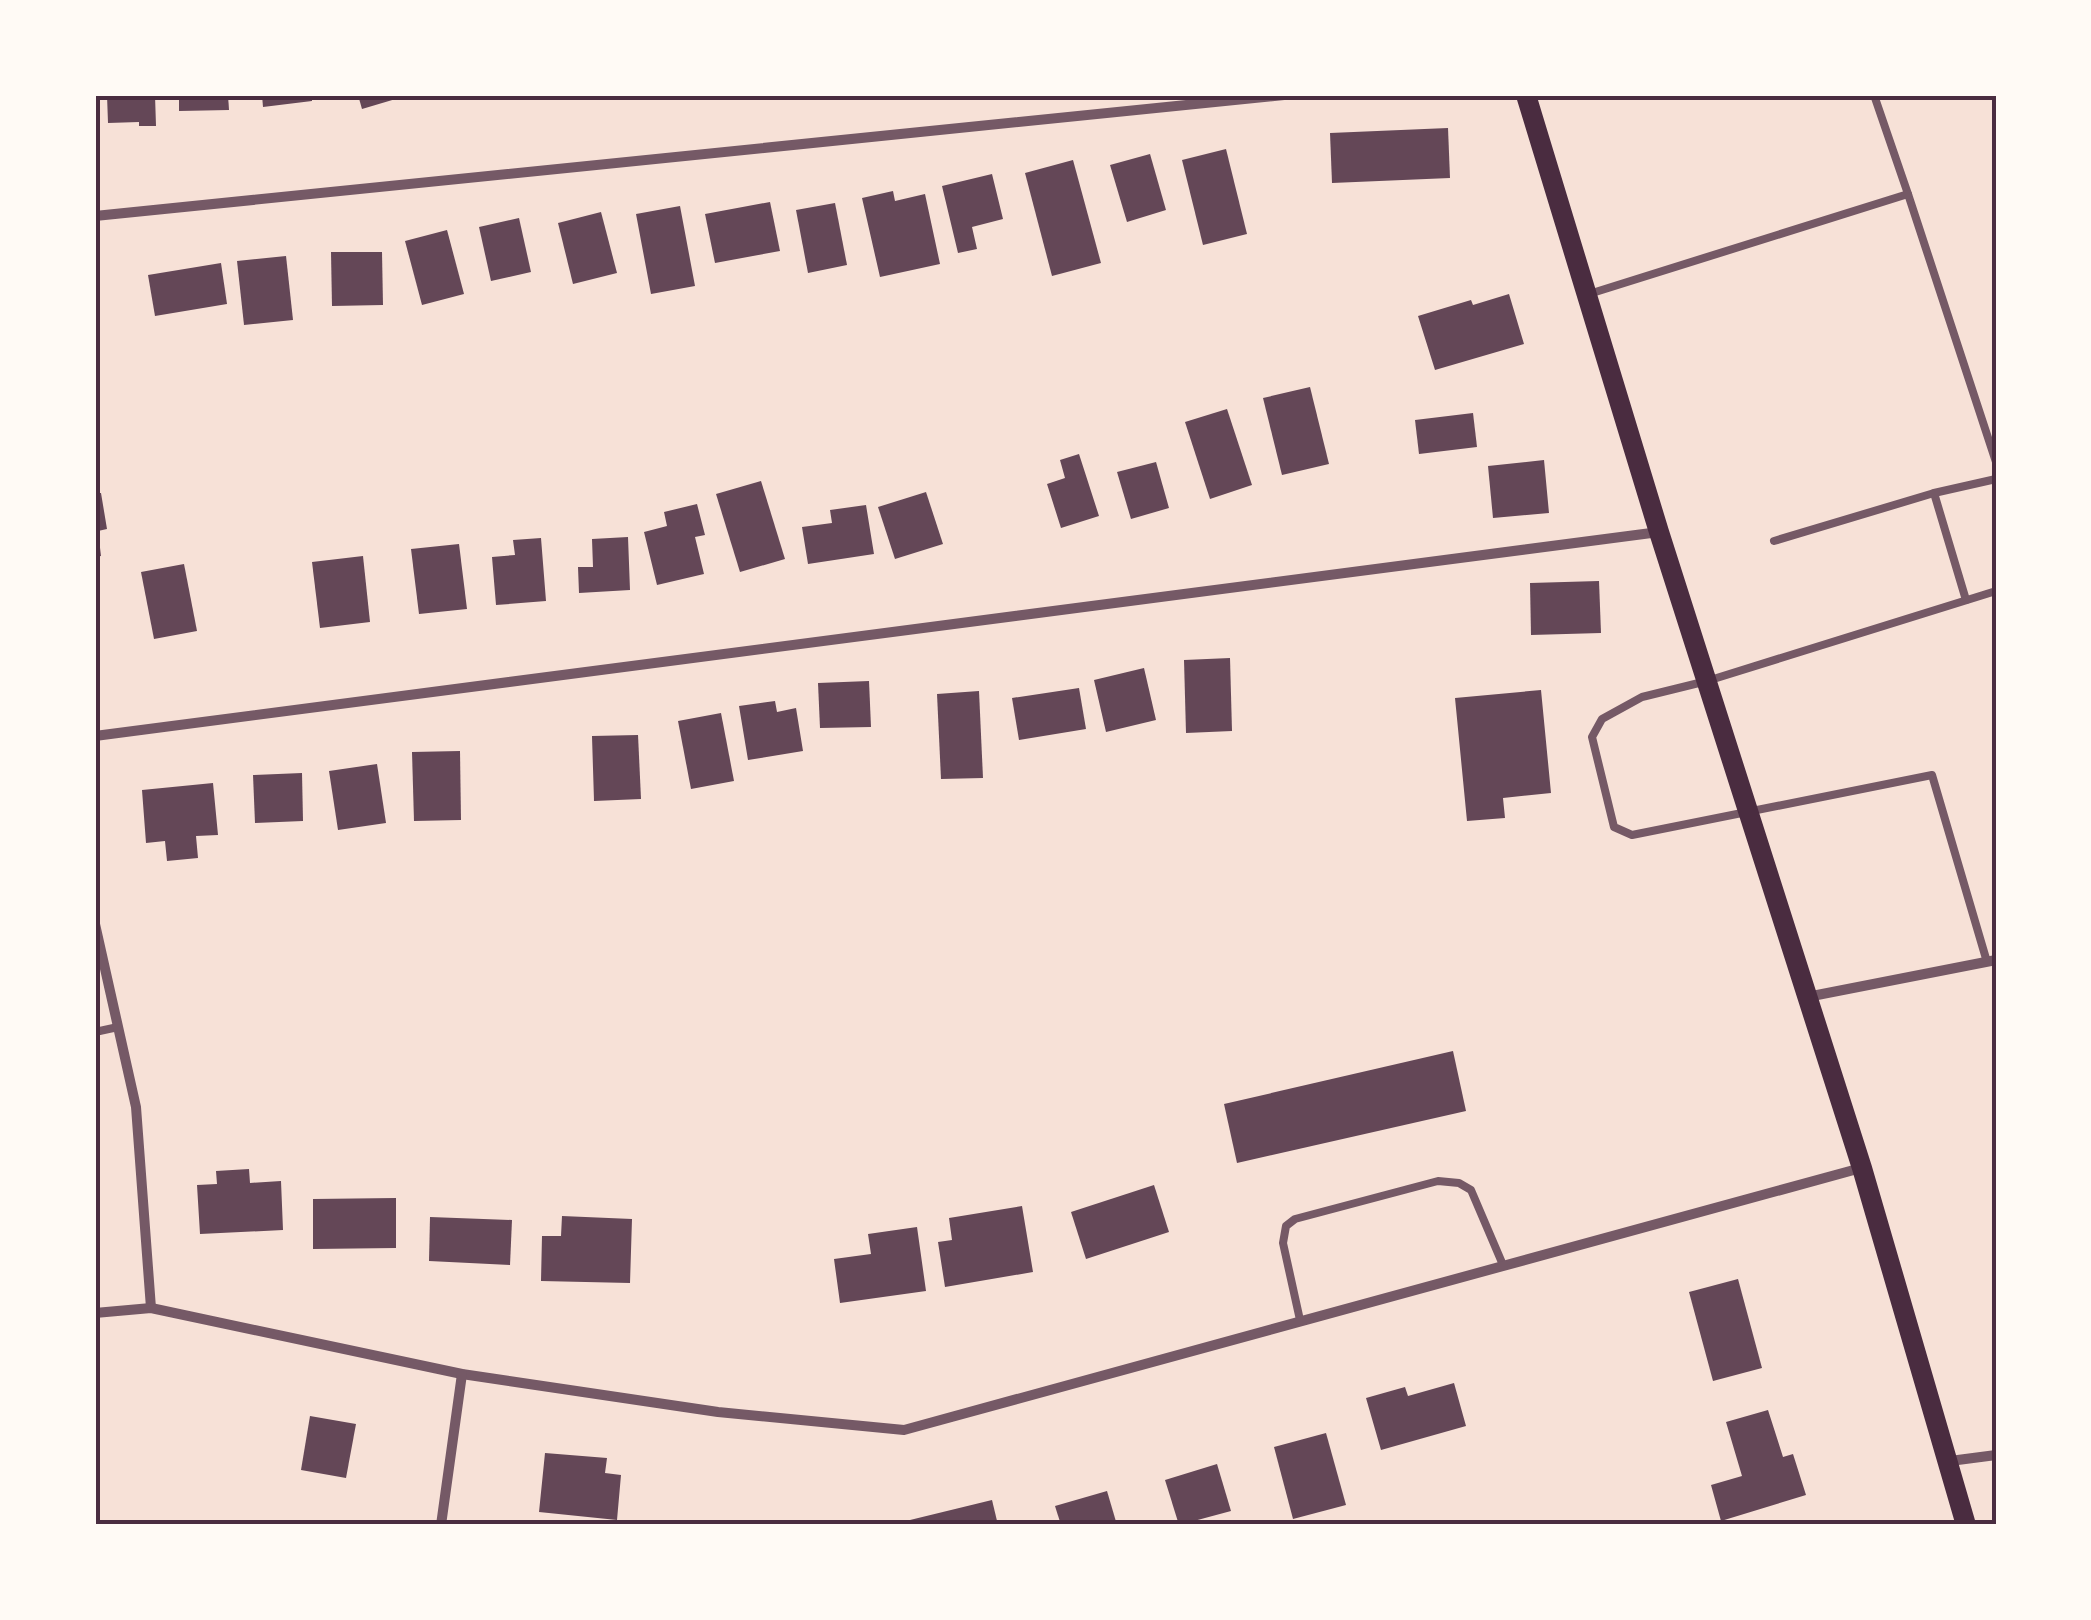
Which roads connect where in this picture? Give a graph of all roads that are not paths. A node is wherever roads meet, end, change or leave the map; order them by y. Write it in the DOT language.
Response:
graph roads {
  1 [pos="1284,95"];
  2 [pos="1526,95"];
  3 [pos="1874,95"];
  4 [pos="1908,194"];
  5 [pos="95,216"];
  6 [pos="1586,295"];
  7 [pos="1996,462"];
  8 [pos="1996,480"];
  9 [pos="1934,493"];
  10 [pos="1658,532"];
  11 [pos="1774,542"];
  12 [pos="1996,592"];
  13 [pos="1966,600"];
  14 [pos="1706,680"];
  15 [pos="95,736"];
  16 [pos="1748,812"];
  17 [pos="95,924"];
  18 [pos="1992,961"];
  19 [pos="1806,997"];
  20 [pos="118,1027"];
  21 [pos="95,1032"];
  22 [pos="1862,1168"];
  23 [pos="1503,1265"];
  24 [pos="151,1308"];
  25 [pos="95,1313"];
  26 [pos="1300,1320"];
  27 [pos="462,1374"];
  28 [pos="1996,1455"];
  29 [pos="1950,1461"];
  30 [pos="441,1525"];
  31 [pos="1966,1525"];
  1 -- 5 [label="street"];
  2 -- 6 [label="main road"];
  3 -- 4 [label="lane"];
  4 -- 6 [label="lane"];
  4 -- 7 [label="lane"];
  6 -- 10 [label="main road"];
  8 -- 9 [label="lane"];
  9 -- 11 [label="lane"];
  9 -- 13 [label="lane"];
  10 -- 14 [label="main road"];
  10 -- 15 [label="street"];
  12 -- 13 [label="lane"];
  13 -- 14 [label="lane"];
  14 -- 16 [label="main road"];
  14 -- 16 [label="lane"];
  16 -- 18 [label="lane"];
  16 -- 19 [label="main road"];
  17 -- 20 [label="street"];
  18 -- 19 [label="street"];
  19 -- 22 [label="main road"];
  20 -- 21 [label="lane"];
  20 -- 24 [label="street"];
  22 -- 23 [label="street"];
  22 -- 29 [label="main road"];
  23 -- 26 [label="street"];
  23 -- 26 [label="lane"];
  24 -- 25 [label="street"];
  24 -- 27 [label="street"];
  26 -- 27 [label="street"];
  27 -- 30 [label="street"];
  28 -- 29 [label="street"];
  29 -- 31 [label="main road"];
}
